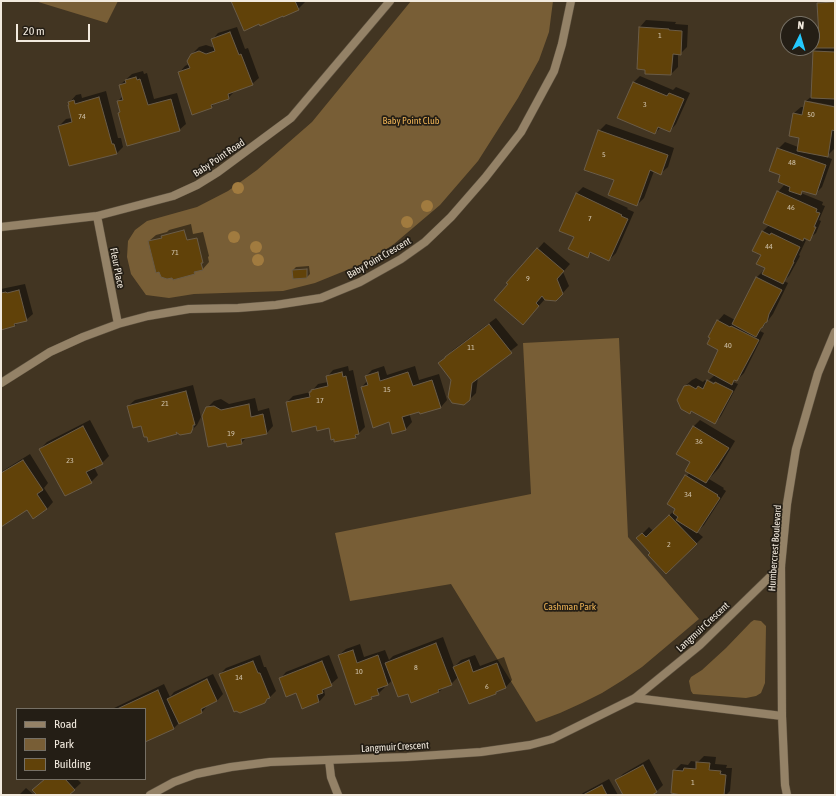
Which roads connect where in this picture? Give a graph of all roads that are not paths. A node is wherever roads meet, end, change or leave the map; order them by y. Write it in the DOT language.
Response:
graph roads {
  1 [pos="390,1"];
  2 [pos="571,1"];
  3 [pos="97,216"];
  4 [pos="1,227"];
  5 [pos="118,324"];
  6 [pos="835,332"];
  7 [pos="1,383"];
  8 [pos="782,566"];
  9 [pos="635,698"];
  10 [pos="782,716"];
  11 [pos="329,760"];
  12 [pos="150,795"];
  13 [pos="338,795"];
  14 [pos="786,795"];
  1 -- 3 [label="street, Baby Point Road"];
  2 -- 5 [label="street, Baby Point Crescent"];
  3 -- 4 [label="street, Baby Point Road"];
  3 -- 5 [label="street, Fleur Place"];
  5 -- 7 [label="street, Baby Point Crescent"];
  6 -- 8 [label="street, Humbercrest Boulevard"];
  8 -- 9 [label="street, Langmuir Crescent"];
  8 -- 10 [label="street, Humbercrest Boulevard"];
  9 -- 10 [label="street"];
  9 -- 11 [label="street, Langmuir Crescent"];
  10 -- 14 [label="street, Humbercrest Boulevard"];
  11 -- 12 [label="street, Langmuir Crescent"];
  11 -- 13 [label="street"];
}
